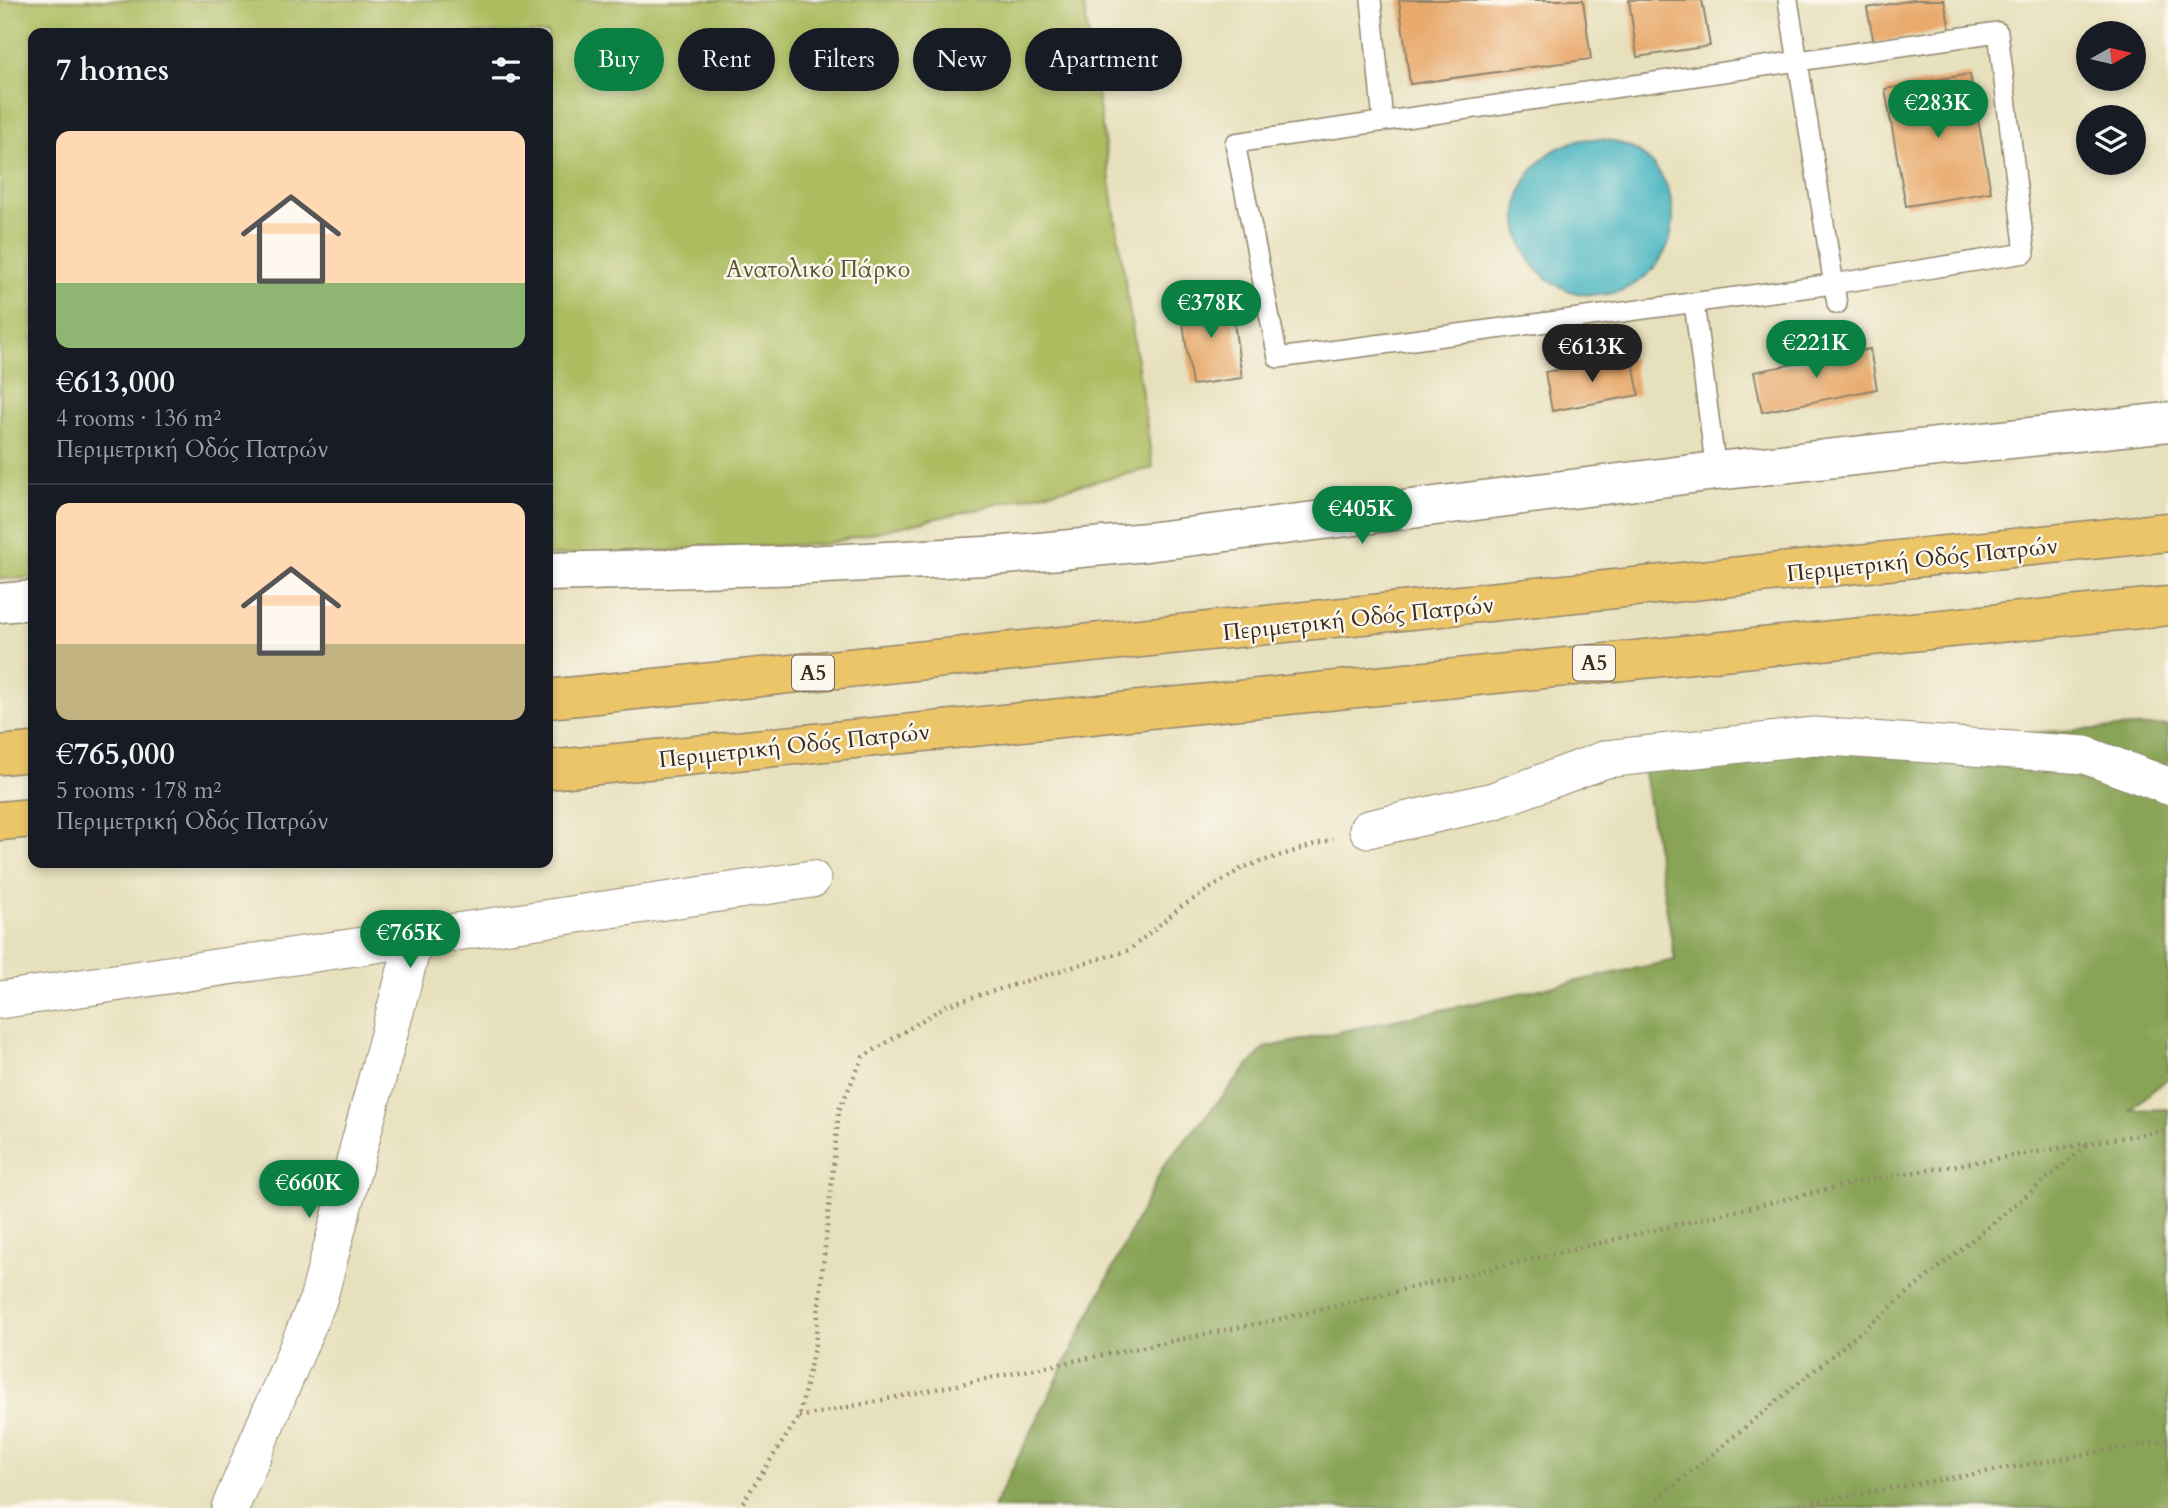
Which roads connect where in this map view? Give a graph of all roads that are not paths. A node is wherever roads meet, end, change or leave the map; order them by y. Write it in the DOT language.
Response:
graph roads {
  1 [pos="1371,0"];
  2 [pos="1788,0"];
  3 [pos="1797,60"];
  4 [pos="1383,121"];
  5 [pos="1833,284"];
  6 [pos="1694,303"];
  7 [pos="1836,304"];
  8 [pos="2168,422"];
  9 [pos="1716,471"];
  10 [pos="2168,533"];
  11 [pos="553,572"];
  12 [pos="28,600"];
  13 [pos="0,603"];
  14 [pos="2168,606"];
  15 [pos="553,698"];
  16 [pos="28,752"];
  17 [pos="0,755"];
  18 [pos="553,769"];
  19 [pos="2168,786"];
  20 [pos="28,818"];
  21 [pos="0,821"];
  22 [pos="1368,828"];
  23 [pos="812,878"];
  24 [pos="414,940"];
  25 [pos="0,1000"];
  26 [pos="230,1508"];
  1 -- 4 [label="lane"];
  2 -- 3 [label="lane"];
  3 -- 4 [label="lane"];
  3 -- 5 [label="lane"];
  3 -- 5 [label="lane"];
  4 -- 6 [label="lane"];
  5 -- 6 [label="lane"];
  5 -- 7 [label="lane"];
  6 -- 9 [label="lane"];
  8 -- 9 [label="street"];
  9 -- 11 [label="street"];
  10 -- 15 [label="highway, Περιμετρική Οδός Πατρών / Α5"];
  12 -- 13 [label="street"];
  14 -- 18 [label="highway, Περιμετρική Οδός Πατρών / Α5"];
  16 -- 17 [label="highway"];
  19 -- 22 [label="street"];
  20 -- 21 [label="highway"];
  23 -- 24 [label="street"];
  24 -- 25 [label="street"];
  24 -- 26 [label="street"];
}
